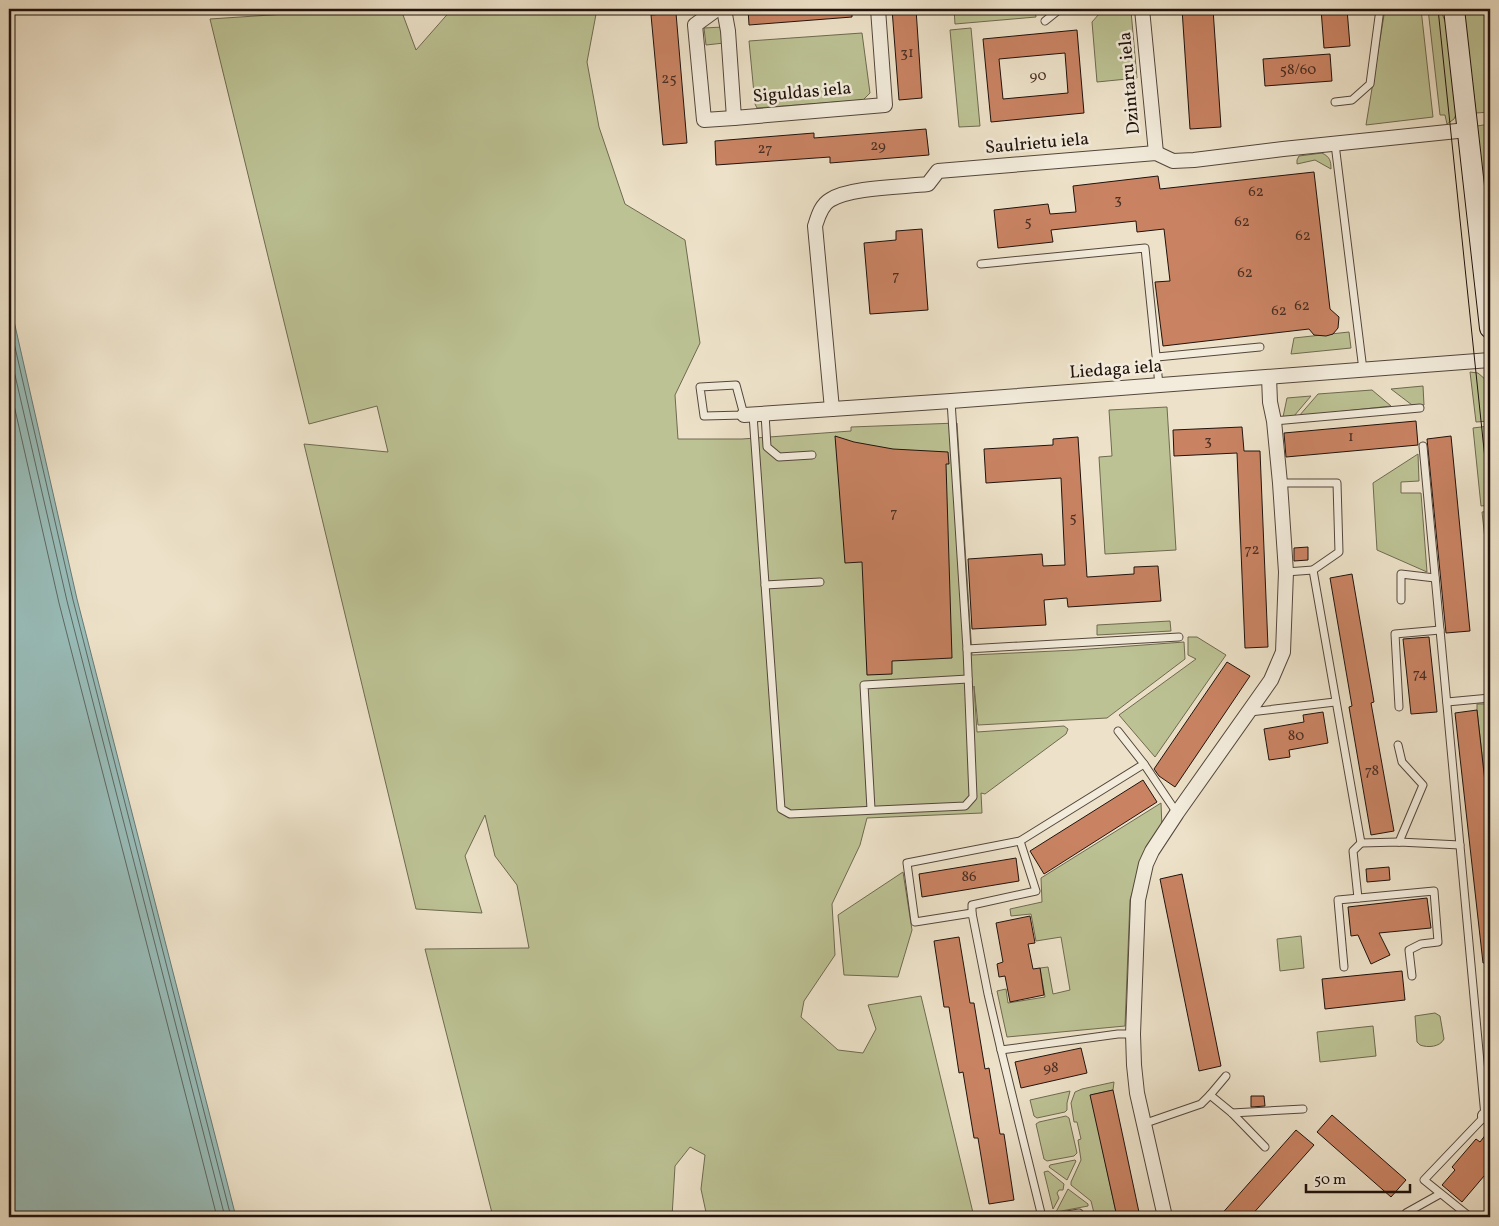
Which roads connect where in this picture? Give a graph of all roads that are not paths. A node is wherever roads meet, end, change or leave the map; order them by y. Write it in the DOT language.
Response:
graph roads {
  1 [pos="717,9"];
  2 [pos="724,9"];
  3 [pos="878,9"];
  4 [pos="1060,9"];
  5 [pos="1142,9"];
  6 [pos="1380,9"];
  7 [pos="1454,9"];
  8 [pos="1045,21"];
  9 [pos="1335,102"];
  10 [pos="734,118"];
  11 [pos="1467,130"];
  12 [pos="1335,144"];
  13 [pos="1156,153"];
  14 [pos="981,264"];
  15 [pos="1487,276"];
  16 [pos="1490,328"];
  17 [pos="1260,347"];
  18 [pos="1156,357"];
  19 [pos="1490,360"];
  20 [pos="1363,370"];
  21 [pos="1269,377"];
  22 [pos="1159,386"];
  23 [pos="951,401"];
  24 [pos="832,408"];
  25 [pos="1420,408"];
  26 [pos="754,415"];
  27 [pos="1274,421"];
  28 [pos="1423,446"];
  29 [pos="812,455"];
  30 [pos="1280,483"];
  31 [pos="1313,570"];
  32 [pos="1286,572"];
  33 [pos="1435,578"];
  34 [pos="820,582"];
  35 [pos="765,585"];
  36 [pos="1401,600"];
  37 [pos="1440,630"];
  38 [pos="1179,637"];
  39 [pos="967,649"];
  40 [pos="968,679"];
  41 [pos="1490,698"];
  42 [pos="1336,702"];
  43 [pos="1447,702"];
  44 [pos="1399,707"];
  45 [pos="1250,712"];
  46 [pos="1118,730"];
  47 [pos="1398,745"];
  48 [pos="1144,764"];
  49 [pos="871,809"];
  50 [pos="1178,813"];
  51 [pos="1020,841"];
  52 [pos="1399,842"];
  53 [pos="1361,843"];
  54 [pos="1460,845"];
  55 [pos="1358,898"];
  56 [pos="972,913"];
  57 [pos="1344,967"];
  58 [pos="1412,976"];
  59 [pos="1133,1034"];
  60 [pos="1001,1050"];
  61 [pos="1226,1076"];
  62 [pos="1210,1094"];
  63 [pos="1303,1109"];
  64 [pos="1232,1113"];
  65 [pos="1487,1116"];
  66 [pos="1144,1124"];
  67 [pos="1265,1147"];
  68 [pos="1440,1194"];
  69 [pos="1466,1216"];
  70 [pos="1042,1217"];
  71 [pos="1055,1217"];
  72 [pos="1083,1217"];
  73 [pos="1165,1217"];
  74 [pos="1406,1217"];
  1 -- 10 [label="street"];
  2 -- 10 [label="street, Siguldas iela"];
  3 -- 10 [label="street, Siguldas iela"];
  4 -- 8 [label="lane"];
  5 -- 13 [label="street, Dzintaru iela"];
  6 -- 9 [label="lane"];
  7 -- 11 [label="main road"];
  11 -- 12 [label="street, Saulrietu iela"];
  11 -- 15 [label="main road"];
  12 -- 13 [label="street, Saulrietu iela"];
  12 -- 20 [label="lane"];
  13 -- 24 [label="street, Saulrietu iela"];
  14 -- 18 [label="lane"];
  15 -- 16 [label="main road"];
  17 -- 18 [label="lane"];
  18 -- 22 [label="lane"];
  19 -- 20 [label="street, Liedaga iela"];
  20 -- 21 [label="street, Liedaga iela"];
  21 -- 22 [label="street, Liedaga iela"];
  21 -- 27 [label="street"];
  22 -- 23 [label="street, Liedaga iela"];
  23 -- 24 [label="street, Liedaga iela"];
  23 -- 39 [label="lane"];
  24 -- 26 [label="street, Liedaga iela"];
  25 -- 27 [label="lane"];
  26 -- 26 [label="lane, Liedaga iela"];
  26 -- 29 [label="lane"];
  26 -- 35 [label="lane"];
  27 -- 30 [label="street"];
  28 -- 33 [label="lane"];
  30 -- 31 [label="lane"];
  30 -- 32 [label="street"];
  31 -- 32 [label="lane"];
  31 -- 42 [label="lane"];
  32 -- 45 [label="street"];
  33 -- 36 [label="lane"];
  33 -- 37 [label="lane"];
  34 -- 35 [label="lane"];
  35 -- 49 [label="lane"];
  37 -- 43 [label="lane"];
  37 -- 44 [label="lane"];
  38 -- 39 [label="lane"];
  39 -- 40 [label="lane"];
  40 -- 49 [label="lane"];
  40 -- 49 [label="lane"];
  41 -- 43 [label="lane"];
  42 -- 45 [label="lane"];
  42 -- 53 [label="lane"];
  43 -- 54 [label="lane"];
  45 -- 50 [label="street"];
  46 -- 48 [label="lane"];
  47 -- 52 [label="lane"];
  48 -- 50 [label="lane"];
  48 -- 51 [label="lane"];
  50 -- 59 [label="street"];
  51 -- 56 [label="lane"];
  51 -- 56 [label="lane"];
  52 -- 53 [label="lane"];
  52 -- 54 [label="lane"];
  53 -- 55 [label="lane"];
  54 -- 65 [label="lane"];
  55 -- 57 [label="lane"];
  55 -- 58 [label="lane"];
  56 -- 60 [label="lane"];
  59 -- 60 [label="lane"];
  59 -- 66 [label="street"];
  60 -- 70 [label="lane"];
  61 -- 62 [label="lane"];
  62 -- 64 [label="lane"];
  62 -- 66 [label="lane"];
  63 -- 64 [label="lane"];
  64 -- 67 [label="lane"];
  65 -- 68 [label="lane"];
  66 -- 73 [label="street"];
  68 -- 69 [label="lane"];
  68 -- 74 [label="lane"];
  71 -- 72 [label="lane"];
}
